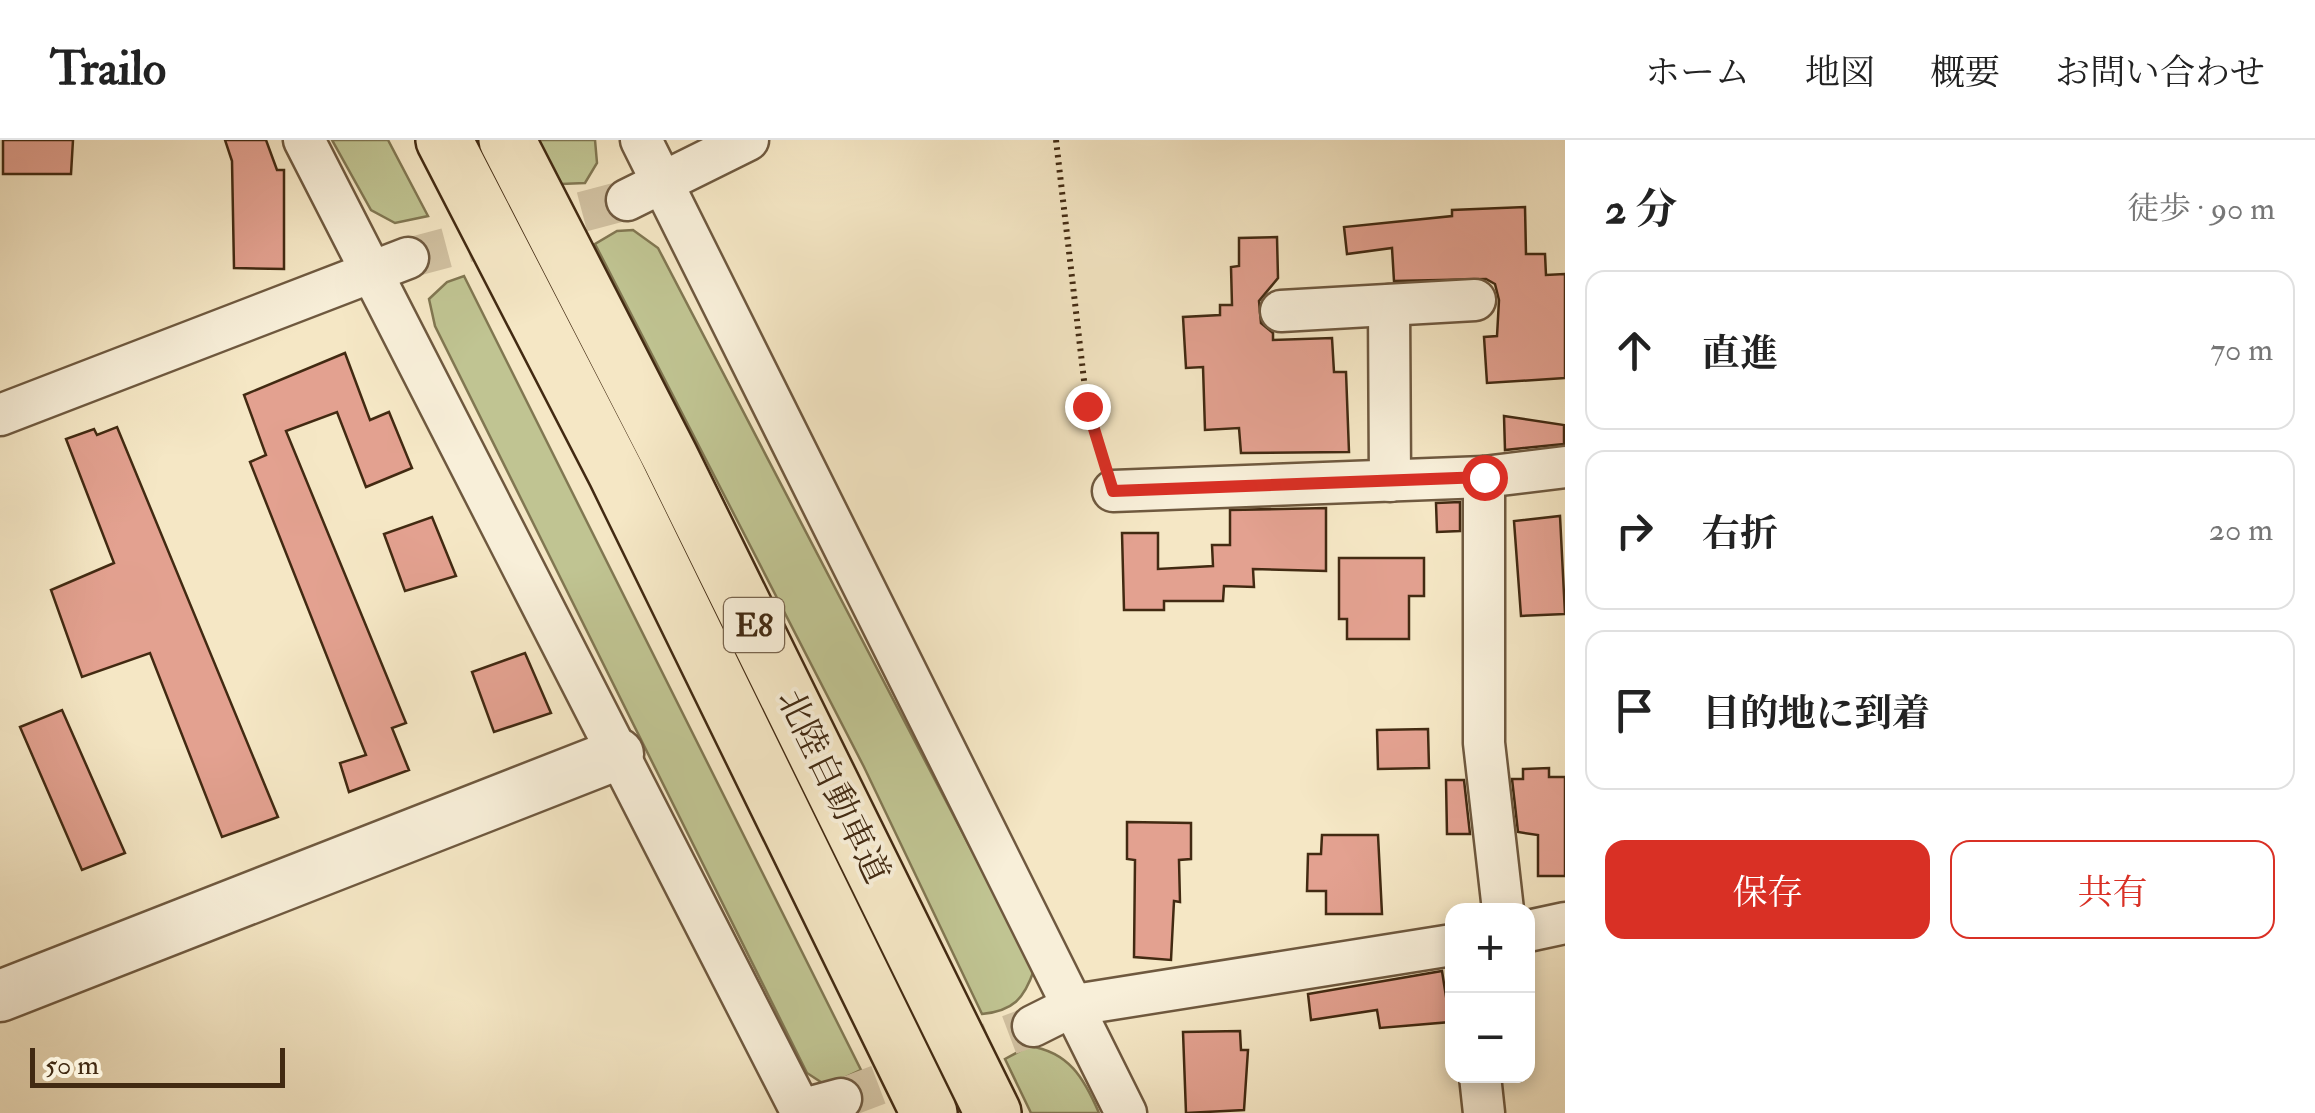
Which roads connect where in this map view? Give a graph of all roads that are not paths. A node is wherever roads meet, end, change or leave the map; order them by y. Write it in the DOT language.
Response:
graph roads {
  1 [pos="304,140"];
  2 [pos="444,140"];
  3 [pos="507,140"];
  4 [pos="641,140"];
  5 [pos="748,140"];
  6 [pos="645,190"];
  7 [pos="390,266"];
  8 [pos="1476,300"];
  9 [pos="1389,305"];
  10 [pos="1281,312"];
  11 [pos="0,415"];
  12 [pos="1565,467"];
  13 [pos="1484,477"];
  14 [pos="1390,480"];
  15 [pos="1113,491"];
  16 [pos="618,754"];
  17 [pos="1501,903"];
  18 [pos="1565,923"];
  19 [pos="1535,929"];
  20 [pos="1445,946"];
  21 [pos="0,996"];
  22 [pos="1076,1005"];
  23 [pos="1033,1026"];
  24 [pos="1481,1083"];
  25 [pos="841,1099"];
  26 [pos="801,1111"];
  27 [pos="930,1113"];
  28 [pos="993,1113"];
  29 [pos="1126,1113"];
  30 [pos="1484,1113"];
  1 -- 7 [label="street"];
  2 -- 27 [label="highway, 北陸自動車道 / E8"];
  3 -- 28 [label="highway, 北陸自動車道 / E8"];
  4 -- 6 [label="street"];
  5 -- 6 [label="street"];
  6 -- 22 [label="street"];
  7 -- 11 [label="street"];
  7 -- 16 [label="street"];
  8 -- 9 [label="street"];
  9 -- 10 [label="street"];
  9 -- 14 [label="street"];
  12 -- 13 [label="street"];
  13 -- 14 [label="street"];
  13 -- 17 [label="street"];
  14 -- 15 [label="street"];
  16 -- 21 [label="street"];
  16 -- 26 [label="street"];
  18 -- 19 [label="street"];
  20 -- 22 [label="street"];
  22 -- 23 [label="street"];
  22 -- 29 [label="street"];
  24 -- 30 [label="street"];
  25 -- 26 [label="street"];
}
